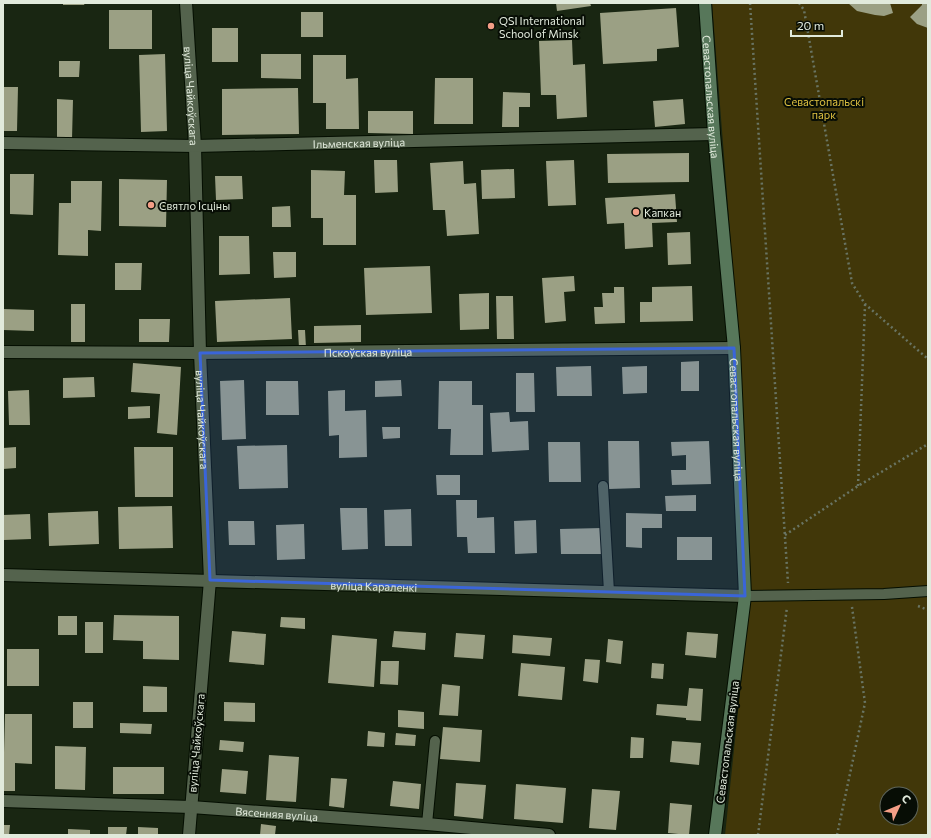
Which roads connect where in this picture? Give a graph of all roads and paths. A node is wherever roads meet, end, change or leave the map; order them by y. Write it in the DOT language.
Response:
graph roads {
  1 [pos="186,3"];
  2 [pos="705,3"];
  3 [pos="750,3"];
  4 [pos="799,3"];
  5 [pos="714,134"];
  6 [pos="3,143"];
  7 [pos="195,146"];
  8 [pos="865,304"];
  9 [pos="734,348"];
  10 [pos="3,352"];
  11 [pos="200,353"];
  12 [pos="928,359"];
  13 [pos="928,444"];
  14 [pos="603,486"];
  15 [pos="858,486"];
  16 [pos="785,535"];
  17 [pos="3,575"];
  18 [pos="210,580"];
  19 [pos="928,591"];
  20 [pos="609,592"];
  21 [pos="851,595"];
  22 [pos="745,596"];
  23 [pos="788,596"];
  24 [pos="435,741"];
  25 [pos="3,801"];
  26 [pos="191,807"];
  27 [pos="427,824"];
  28 [pos="189,835"];
  29 [pos="549,835"];
  30 [pos="715,835"];
  31 [pos="758,835"];
  32 [pos="837,835"];
  1 -- 7 [label="street, вуліца Чайкоўскага"];
  2 -- 5 [label="street, Севастопальская вуліца"];
  3 -- 16 [label="path"];
  4 -- 8 [label="path"];
  5 -- 7 [label="street, Ільменская вуліца"];
  5 -- 9 [label="street, Севастопальская вуліца"];
  6 -- 7 [label="street, Ільменская вуліца"];
  7 -- 11 [label="street, вуліца Чайкоўскага"];
  8 -- 12 [label="path"];
  8 -- 15 [label="path"];
  9 -- 11 [label="street, Пскоўская вуліца"];
  9 -- 22 [label="street, Севастопальская вуліца"];
  10 -- 11 [label="street, Пскоўская вуліца"];
  11 -- 18 [label="street, вуліца Чайкоўскага"];
  13 -- 15 [label="path"];
  14 -- 20 [label="lane"];
  15 -- 16 [label="path"];
  16 -- 23 [label="path"];
  17 -- 18 [label="street, вуліца Караленкі"];
  18 -- 20 [label="street, вуліца Караленкі"];
  18 -- 26 [label="street, вуліца Чайкоўскага"];
  19 -- 21 [label="lane"];
  20 -- 22 [label="street, вуліца Караленкі"];
  21 -- 23 [label="lane"];
  21 -- 32 [label="path"];
  22 -- 23 [label="lane"];
  22 -- 30 [label="street, Севастопальская вуліца"];
  23 -- 31 [label="path"];
  24 -- 27 [label="lane"];
  25 -- 26 [label="street, Вясенняя вуліца"];
  26 -- 27 [label="street, Вясенняя вуліца"];
  26 -- 28 [label="street, вуліца Чайкоўскага"];
  27 -- 29 [label="street, Вясенняя вуліца"];
}
